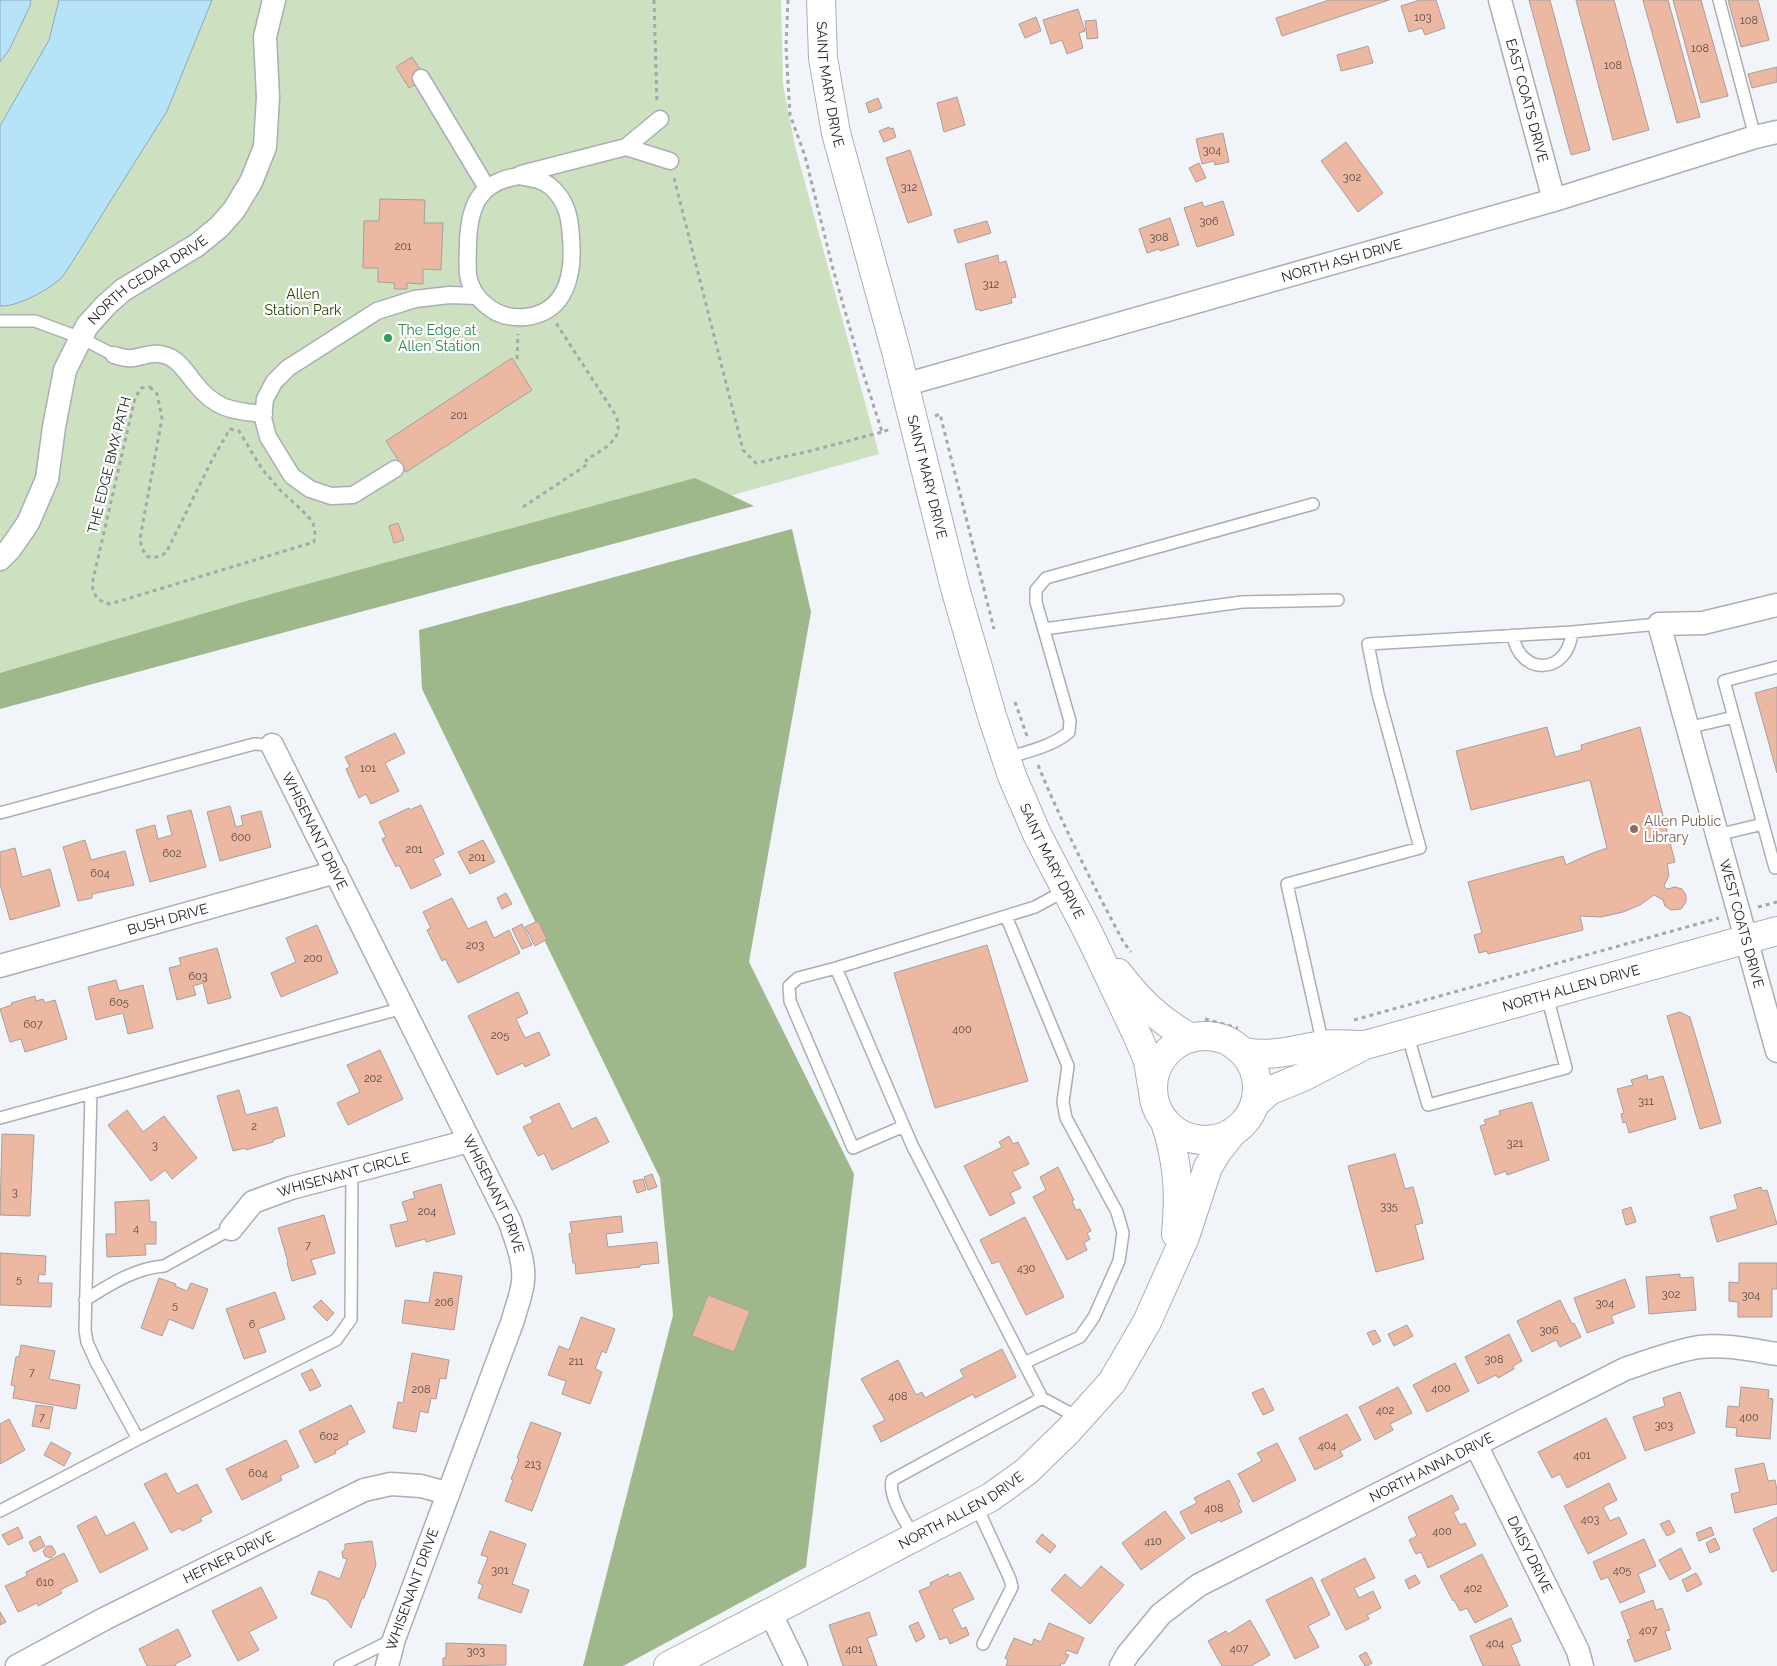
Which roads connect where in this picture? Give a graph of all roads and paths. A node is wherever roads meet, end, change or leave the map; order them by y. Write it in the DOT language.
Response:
graph roads {
  1 [pos="274,0"];
  2 [pos="654,0"];
  3 [pos="788,0"];
  4 [pos="821,0"];
  5 [pos="1500,0"];
  6 [pos="1719,0"];
  7 [pos="421,78"];
  8 [pos="660,119"];
  9 [pos="1777,132"];
  10 [pos="1755,137"];
  11 [pos="626,147"];
  12 [pos="670,162"];
  13 [pos="507,178"];
  14 [pos="487,188"];
  15 [pos="1554,200"];
  16 [pos="477,296"];
  17 [pos="548,310"];
  18 [pos="518,318"];
  19 [pos="0,321"];
  20 [pos="81,338"];
  21 [pos="114,355"];
  22 [pos="517,359"];
  23 [pos="904,384"];
  24 [pos="264,414"];
  25 [pos="914,422"];
  26 [pos="882,432"];
  27 [pos="395,469"];
  28 [pos="1313,504"];
  29 [pos="523,507"];
  30 [pos="314,542"];
  31 [pos="0,559"];
  32 [pos="1338,600"];
  33 [pos="1777,605"];
  34 [pos="1659,624"];
  35 [pos="1044,630"];
  36 [pos="1572,632"];
  37 [pos="1513,635"];
  38 [pos="995,636"];
  39 [pos="1777,667"];
  40 [pos="1014,699"];
  41 [pos="1734,716"];
  42 [pos="1687,728"];
  43 [pos="272,745"];
  44 [pos="1032,750"];
  45 [pos="1006,758"];
  46 [pos="0,813"];
  47 [pos="1763,824"];
  48 [pos="1716,835"];
  49 [pos="1777,867"];
  50 [pos="336,872"];
  51 [pos="1066,890"];
  52 [pos="1777,902"];
  53 [pos="1738,913"];
  54 [pos="1006,916"];
  55 [pos="1777,931"];
  56 [pos="1090,936"];
  57 [pos="1746,939"];
  58 [pos="1136,959"];
  59 [pos="0,966"];
  60 [pos="836,968"];
  61 [pos="1547,996"];
  62 [pos="403,1008"];
  63 [pos="1194,1027"];
  64 [pos="1407,1033"];
  65 [pos="1322,1037"];
  66 [pos="1245,1041"];
  67 [pos="1365,1045"];
  68 [pos="1777,1051"];
  69 [pos="1152,1086"];
  70 [pos="91,1093"];
  71 [pos="1256,1103"];
  72 [pos="0,1118"];
  73 [pos="1165,1122"];
  74 [pos="904,1126"];
  75 [pos="1232,1133"];
  76 [pos="469,1141"];
  77 [pos="352,1172"];
  78 [pos="231,1229"];
  79 [pos="1172,1265"];
  80 [pos="85,1300"];
  81 [pos="1777,1354"];
  82 [pos="1024,1363"];
  83 [pos="1042,1398"];
  84 [pos="1079,1418"];
  85 [pos="138,1439"];
  86 [pos="1476,1445"];
  87 [pos="447,1494"];
  88 [pos="976,1505"];
  89 [pos="0,1512"];
  90 [pos="914,1537"];
  91 [pos="770,1612"];
  92 [pos="394,1638"];
  93 [pos="983,1644"];
  94 [pos="17,1666"];
  95 [pos="340,1666"];
  96 [pos="387,1666"];
  97 [pos="668,1666"];
  98 [pos="796,1666"];
  99 [pos="1121,1666"];
  100 [pos="1582,1666"];
  1 -- 20 [label="street, NORTH CEDAR DRIVE"];
  2 -- 8 [label="path"];
  3 -- 26 [label="path"];
  4 -- 23 [label="street, SAINT MARY DRIVE"];
  5 -- 15 [label="street, EAST COATS DRIVE"];
  6 -- 10 [label="lane"];
  7 -- 14 [label="street"];
  8 -- 11 [label="street"];
  9 -- 10 [label="street, NORTH ASH DRIVE"];
  10 -- 15 [label="street, NORTH ASH DRIVE"];
  11 -- 12 [label="street"];
  11 -- 13 [label="street"];
  12 -- 26 [label="path"];
  13 -- 14 [label="street"];
  13 -- 17 [label="street"];
  14 -- 16 [label="street"];
  15 -- 23 [label="street, NORTH ASH DRIVE"];
  16 -- 18 [label="street"];
  16 -- 24 [label="street"];
  17 -- 18 [label="street"];
  17 -- 29 [label="path"];
  18 -- 22 [label="path"];
  19 -- 20 [label="lane"];
  20 -- 21 [label="lane"];
  20 -- 31 [label="street, NORTH CEDAR DRIVE"];
  21 -- 24 [label="street"];
  23 -- 25 [label="street, SAINT MARY DRIVE"];
  24 -- 27 [label="street"];
  25 -- 26 [label="path"];
  25 -- 38 [label="path"];
  25 -- 45 [label="street, SAINT MARY DRIVE"];
  28 -- 35 [label="lane"];
  30 -- 30 [label="path, THE EDGE BMX PATH"];
  32 -- 35 [label="lane"];
  33 -- 34 [label="street"];
  34 -- 36 [label="lane"];
  34 -- 42 [label="street, WEST COATS DRIVE"];
  35 -- 44 [label="lane"];
  36 -- 37 [label="lane"];
  36 -- 37 [label="lane"];
  37 -- 65 [label="lane"];
  39 -- 41 [label="lane"];
  40 -- 44 [label="path"];
  41 -- 42 [label="lane"];
  41 -- 47 [label="lane"];
  42 -- 48 [label="street, WEST COATS DRIVE"];
  43 -- 46 [label="lane"];
  43 -- 50 [label="street, WHISENANT DRIVE"];
  44 -- 45 [label="lane"];
  44 -- 58 [label="path"];
  45 -- 51 [label="street, SAINT MARY DRIVE"];
  47 -- 48 [label="lane"];
  47 -- 49 [label="lane"];
  48 -- 53 [label="street, WEST COATS DRIVE"];
  50 -- 59 [label="street, BUSH DRIVE"];
  50 -- 62 [label="street, WHISENANT DRIVE"];
  51 -- 54 [label="lane"];
  51 -- 56 [label="street, SAINT MARY DRIVE"];
  52 -- 53 [label="path"];
  53 -- 57 [label="street, WEST COATS DRIVE"];
  53 -- 65 [label="path"];
  54 -- 60 [label="lane"];
  54 -- 82 [label="lane"];
  55 -- 57 [label="street, NORTH ALLEN DRIVE"];
  56 -- 63 [label="street, SAINT MARY DRIVE"];
  56 -- 69 [label="street, SAINT MARY DRIVE"];
  57 -- 61 [label="street, NORTH ALLEN DRIVE"];
  57 -- 68 [label="street, WEST COATS DRIVE"];
  60 -- 74 [label="lane"];
  60 -- 74 [label="lane"];
  61 -- 64 [label="street, NORTH ALLEN DRIVE"];
  61 -- 64 [label="lane"];
  62 -- 70 [label="lane"];
  62 -- 76 [label="street, WHISENANT DRIVE"];
  63 -- 66 [label="path"];
  63 -- 66 [label="street"];
  63 -- 69 [label="street"];
  64 -- 67 [label="street, NORTH ALLEN DRIVE"];
  65 -- 66 [label="street, NORTH ALLEN DRIVE"];
  65 -- 67 [label="street, NORTH ALLEN DRIVE"];
  66 -- 71 [label="street"];
  67 -- 71 [label="street, NORTH ALLEN DRIVE"];
  69 -- 73 [label="street"];
  70 -- 72 [label="lane"];
  70 -- 80 [label="lane"];
  71 -- 75 [label="street"];
  73 -- 75 [label="street"];
  73 -- 79 [label="street, NORTH ALLEN DRIVE"];
  74 -- 82 [label="lane"];
  75 -- 79 [label="street, NORTH ALLEN DRIVE"];
  76 -- 77 [label="street, WHISENANT CIRCLE"];
  76 -- 87 [label="street, WHISENANT DRIVE"];
  77 -- 78 [label="street, WHISENANT CIRCLE"];
  77 -- 85 [label="lane"];
  78 -- 80 [label="lane"];
  79 -- 84 [label="street, NORTH ALLEN DRIVE"];
  80 -- 85 [label="lane"];
  81 -- 86 [label="street, NORTH ANNA DRIVE"];
  82 -- 83 [label="lane"];
  83 -- 84 [label="lane"];
  83 -- 90 [label="lane"];
  84 -- 88 [label="street, NORTH ALLEN DRIVE"];
  85 -- 89 [label="lane"];
  86 -- 99 [label="street, NORTH ANNA DRIVE"];
  86 -- 100 [label="street, DAISY DRIVE"];
  87 -- 92 [label="street, WHISENANT DRIVE"];
  87 -- 94 [label="street, HEFNER DRIVE"];
  88 -- 90 [label="street, NORTH ALLEN DRIVE"];
  88 -- 93 [label="lane"];
  90 -- 91 [label="street, NORTH ALLEN DRIVE"];
  91 -- 97 [label="street, NORTH ALLEN DRIVE"];
  91 -- 98 [label="street"];
  92 -- 95 [label="lane"];
  92 -- 96 [label="street, WHISENANT DRIVE"];
}
